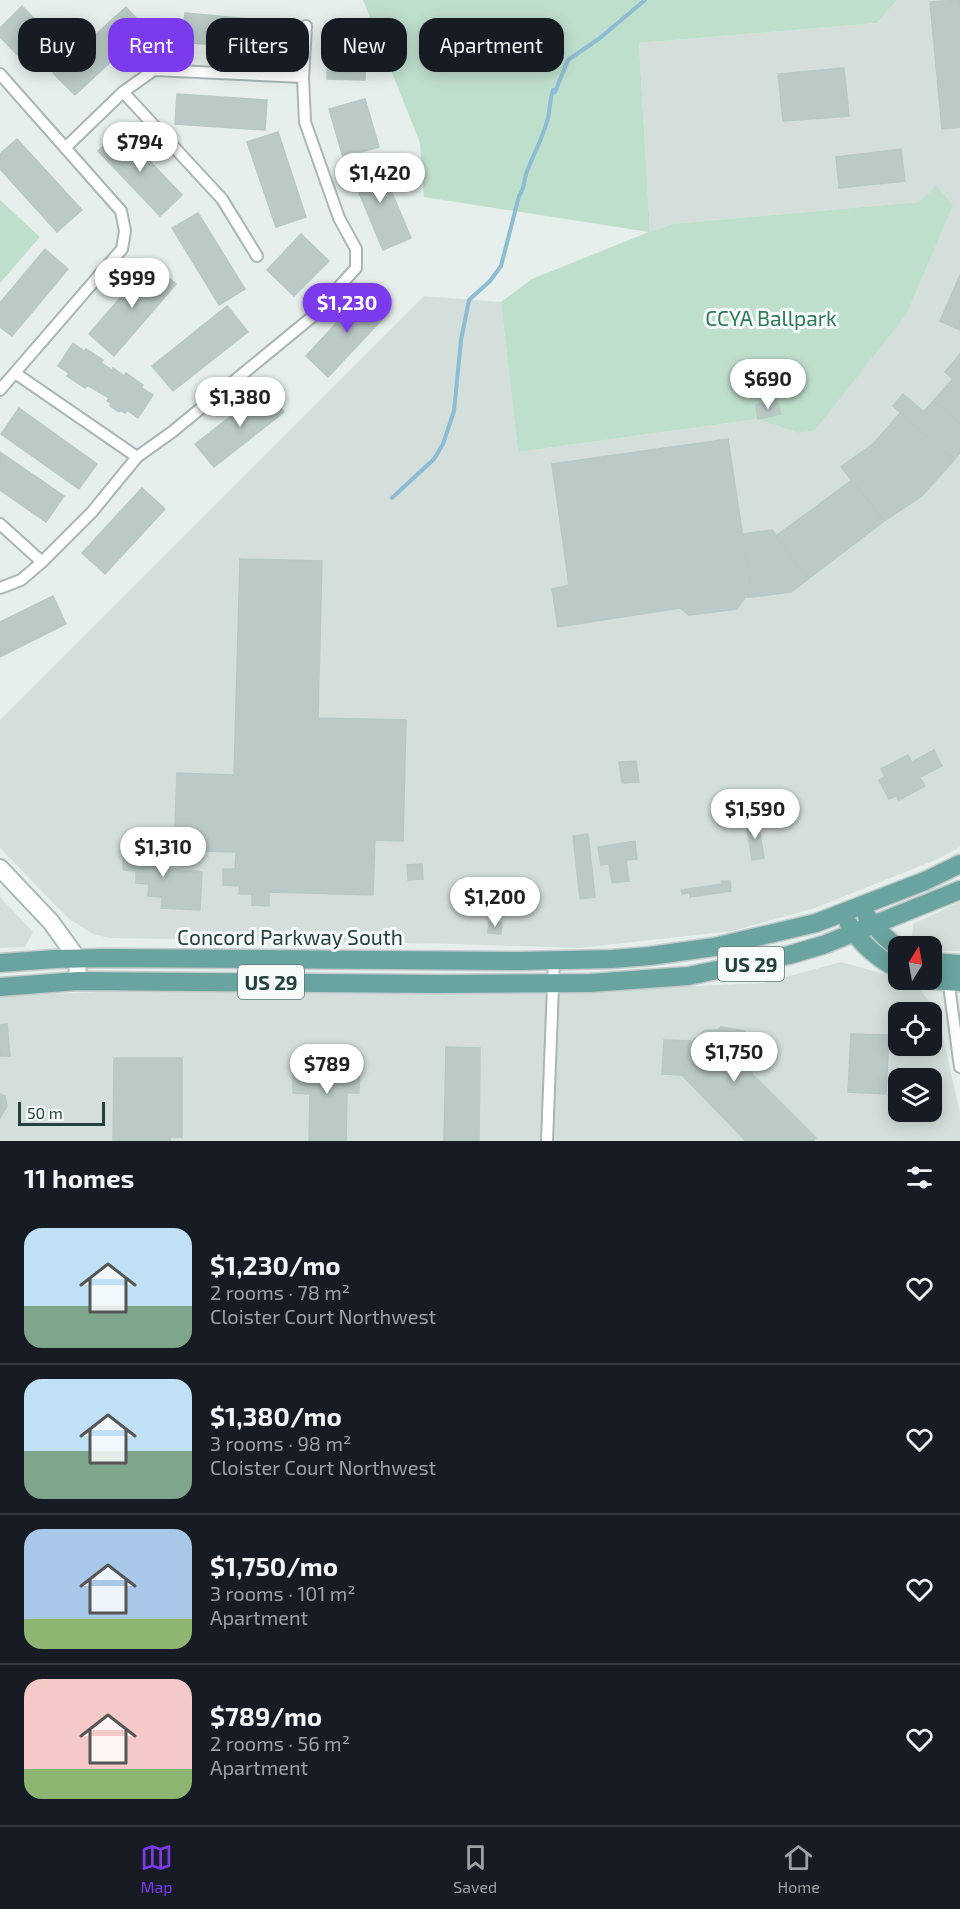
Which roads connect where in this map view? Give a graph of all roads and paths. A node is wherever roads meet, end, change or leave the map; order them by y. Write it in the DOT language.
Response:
graph roads {
  1 [pos="303,72"];
  2 [pos="0,74"];
  3 [pos="303,77"];
  4 [pos="123,92"];
  5 [pos="65,148"];
  6 [pos="257,256"];
  7 [pos="15,373"];
  8 [pos="0,390"];
  9 [pos="137,457"];
  10 [pos="0,524"];
  11 [pos="42,562"];
  12 [pos="0,588"];
  13 [pos="960,864"];
  14 [pos="0,868"];
  15 [pos="960,890"];
  16 [pos="859,906"];
  17 [pos="842,913"];
  18 [pos="874,926"];
  19 [pos="854,933"];
  20 [pos="888,939"];
  21 [pos="77,958"];
  22 [pos="554,960"];
  23 [pos="0,963"];
  24 [pos="888,963"];
  25 [pos="946,972"];
  26 [pos="78,981"];
  27 [pos="554,983"];
  28 [pos="0,987"];
  29 [pos="960,1067"];
  30 [pos="547,1141"];
  1 -- 3 [label="street"];
  2 -- 5 [label="street"];
  3 -- 4 [label="street"];
  3 -- 9 [label="street"];
  4 -- 5 [label="street"];
  4 -- 6 [label="street"];
  5 -- 7 [label="street"];
  7 -- 8 [label="street"];
  7 -- 9 [label="street"];
  9 -- 11 [label="street"];
  10 -- 11 [label="street"];
  11 -- 12 [label="street"];
  13 -- 16 [label="main road, Concord Parkway South / US 29"];
  14 -- 21 [label="main road"];
  15 -- 18 [label="main road, US 29"];
  16 -- 17 [label="main road, Concord Parkway South / US 29"];
  16 -- 18 [label="main road"];
  17 -- 19 [label="main road"];
  17 -- 22 [label="main road, Concord Parkway South / US 29"];
  18 -- 19 [label="main road, US 29"];
  18 -- 20 [label="main road"];
  19 -- 24 [label="main road"];
  19 -- 27 [label="main road, US 29"];
  21 -- 22 [label="main road, Concord Parkway South / US 29"];
  21 -- 23 [label="main road, Concord Parkway South / US 29"];
  21 -- 26 [label="main road"];
  22 -- 27 [label="street"];
  25 -- 29 [label="street"];
  26 -- 27 [label="main road, US 29"];
  26 -- 28 [label="main road, US 29"];
  27 -- 30 [label="street"];
}
